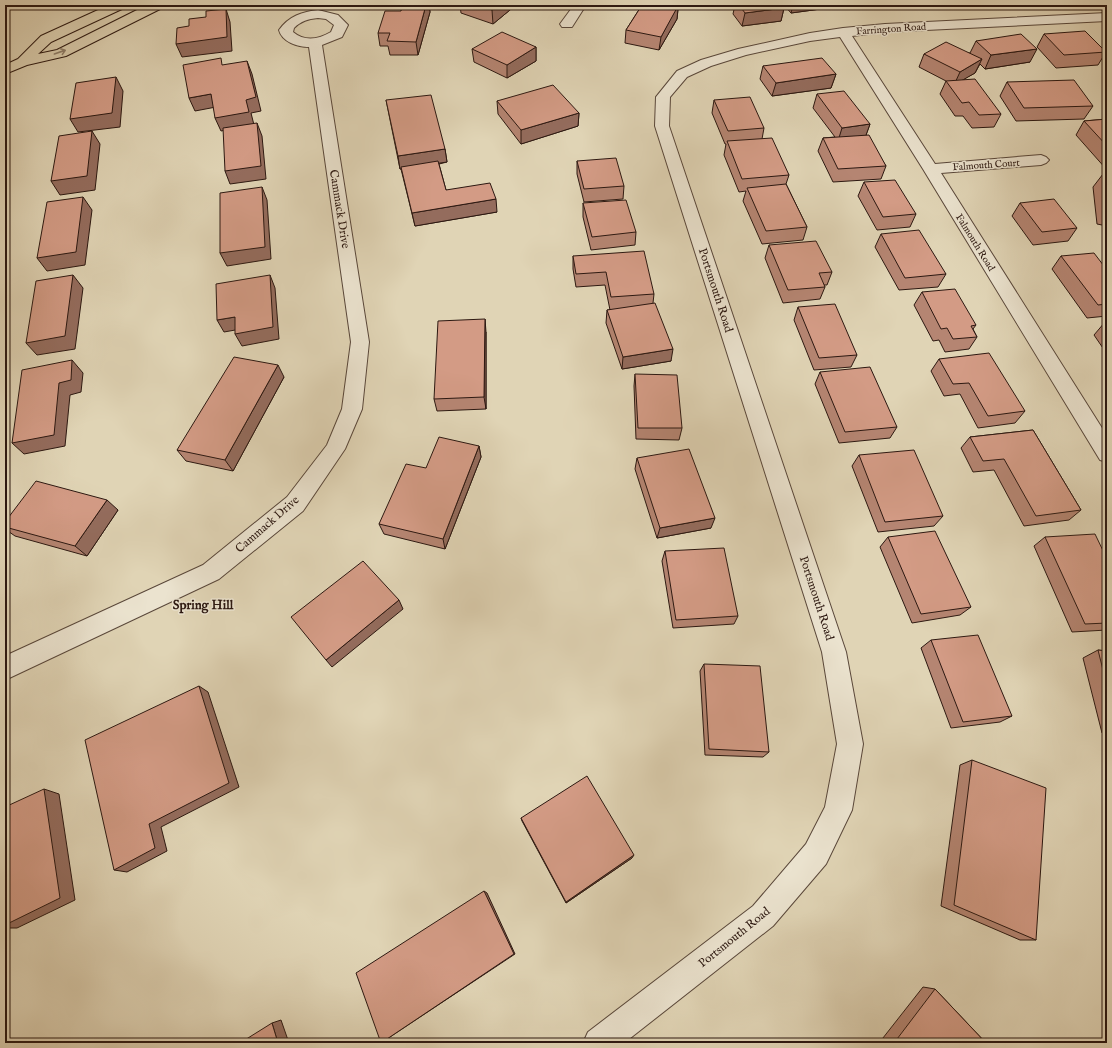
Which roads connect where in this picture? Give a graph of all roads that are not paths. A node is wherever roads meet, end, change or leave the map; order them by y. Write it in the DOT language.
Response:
graph roads {
  1 [pos="119,5"];
  2 [pos="157,5"];
  3 [pos="580,5"];
  4 [pos="1107,16"];
  5 [pos="567,24"];
  6 [pos="843,32"];
  7 [pos="315,42"];
  8 [pos="22,62"];
  9 [pos="5,70"];
  10 [pos="682,74"];
  11 [pos="1041,160"];
  12 [pos="930,168"];
  13 [pos="1107,454"];
  14 [pos="5,668"];
  15 [pos="599,1043"];
  1 -- 8 [label="main road"];
  8 -- 2 [label="main road, one-way"];
  3 -- 5 [label="street"];
  4 -- 6 [label="street, Farrington Road"];
  6 -- 10 [label="street, Farrington Road"];
  6 -- 12 [label="street, Falmouth Road"];
  7 -- 14 [label="street, Cammack Drive"];
  8 -- 9 [label="main road"];
  10 -- 15 [label="street, Portsmouth Road"];
  11 -- 12 [label="street, Falmouth Court"];
  12 -- 13 [label="street, Falmouth Road"];
}
